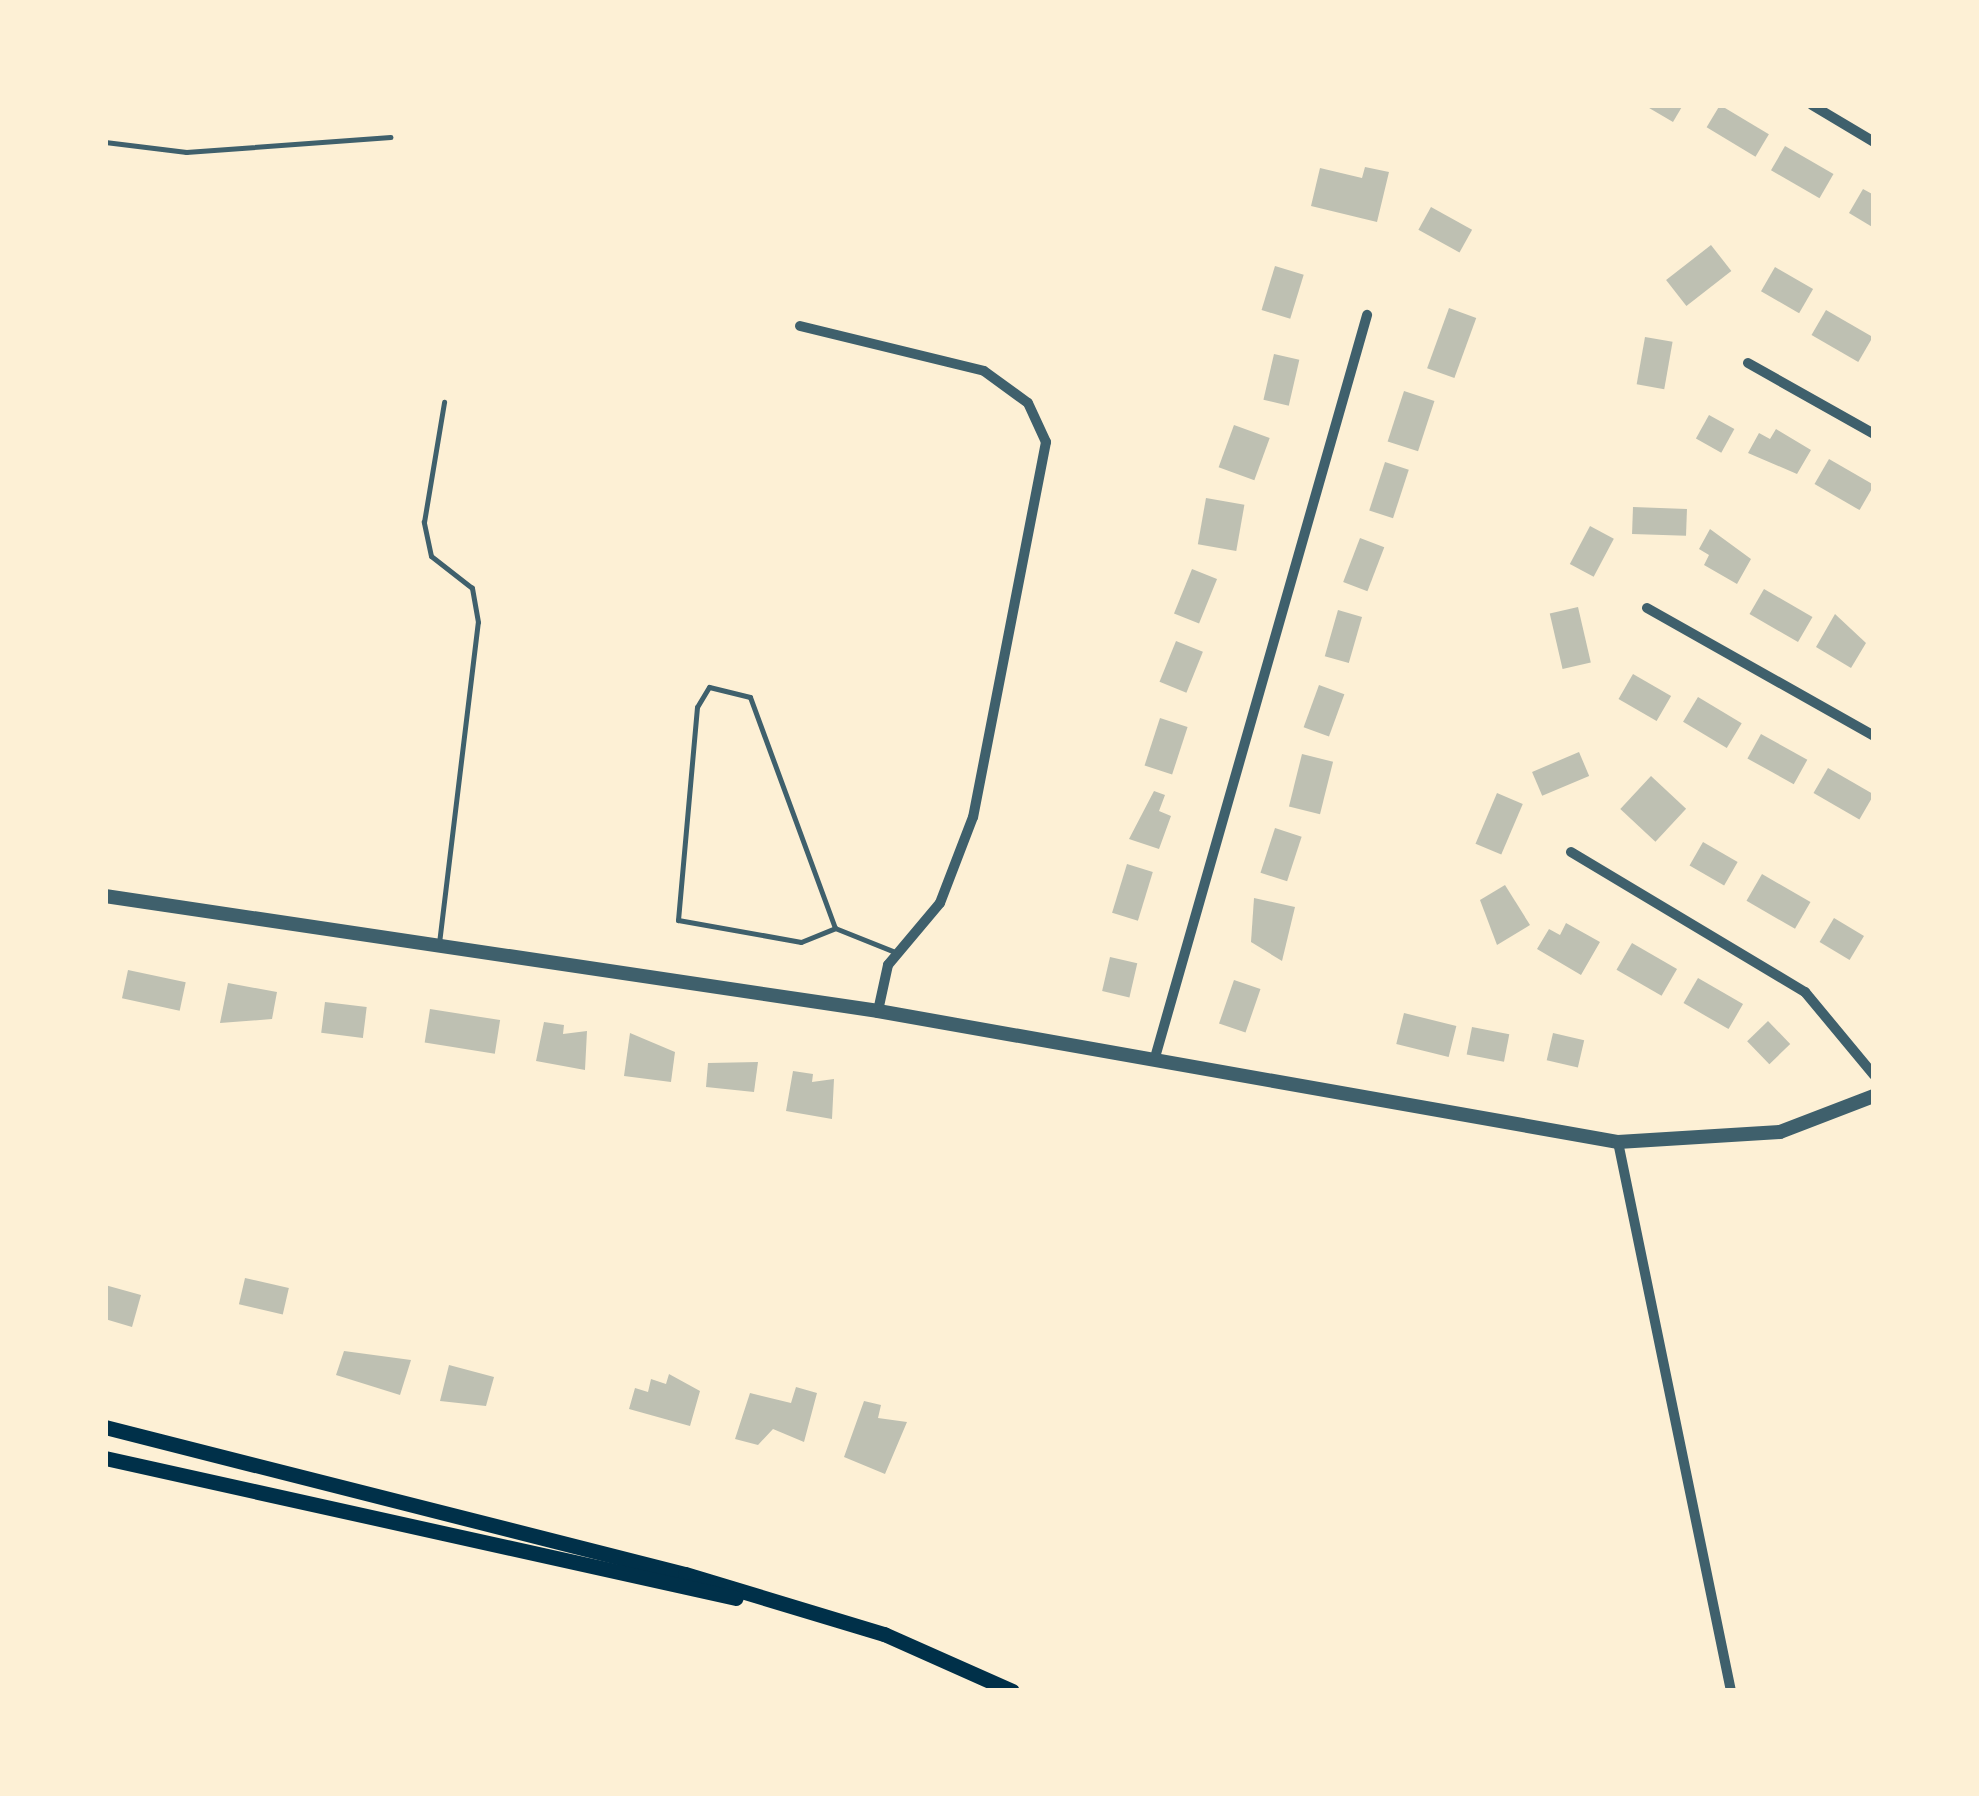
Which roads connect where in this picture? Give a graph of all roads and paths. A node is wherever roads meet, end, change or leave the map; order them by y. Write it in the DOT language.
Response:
graph roads {
  1 [pos="1812,105"];
  2 [pos="390,137"];
  3 [pos="105,142"];
  4 [pos="1874,142"];
  5 [pos="1367,315"];
  6 [pos="800,326"];
  7 [pos="1748,363"];
  8 [pos="444,402"];
  9 [pos="1874,434"];
  10 [pos="1647,608"];
  11 [pos="1874,736"];
  12 [pos="1571,852"];
  13 [pos="105,896"];
  14 [pos="835,928"];
  15 [pos="439,944"];
  16 [pos="895,952"];
  17 [pos="878,1011"];
  18 [pos="1154,1061"];
  19 [pos="1874,1075"];
  20 [pos="1874,1096"];
  21 [pos="1618,1142"];
  22 [pos="105,1427"];
  23 [pos="105,1458"];
  24 [pos="804,1610"];
  25 [pos="1012,1691"];
  26 [pos="1730,1691"];
  1 -- 4 [label="street"];
  2 -- 3 [label="lane"];
  5 -- 18 [label="street"];
  6 -- 16 [label="street"];
  7 -- 9 [label="street"];
  8 -- 15 [label="lane"];
  10 -- 11 [label="street"];
  12 -- 19 [label="street"];
  13 -- 15 [label="street"];
  14 -- 14 [label="lane"];
  14 -- 16 [label="lane"];
  15 -- 17 [label="street"];
  16 -- 17 [label="street"];
  17 -- 18 [label="street"];
  18 -- 21 [label="street"];
  20 -- 21 [label="street"];
  21 -- 26 [label="street"];
  22 -- 24 [label="main road"];
  23 -- 24 [label="main road"];
  24 -- 25 [label="main road"];
}
